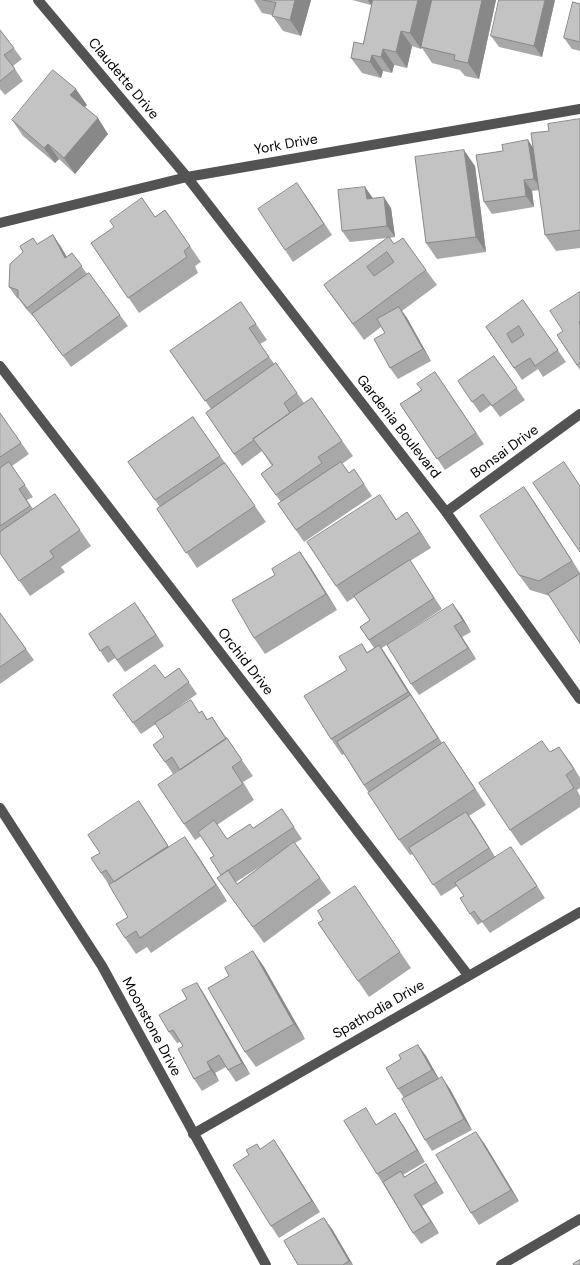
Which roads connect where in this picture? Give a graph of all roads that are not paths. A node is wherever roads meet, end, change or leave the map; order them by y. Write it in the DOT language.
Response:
graph roads {
  1 [pos="38,0"];
  2 [pos="580,109"];
  3 [pos="187,176"];
  4 [pos="0,223"];
  5 [pos="1,368"];
  6 [pos="580,414"];
  7 [pos="446,512"];
  8 [pos="580,699"];
  9 [pos="0,808"];
  10 [pos="580,912"];
  11 [pos="468,975"];
  12 [pos="193,1134"];
  13 [pos="580,1218"];
  14 [pos="266,1265"];
  15 [pos="501,1265"];
  1 -- 3 [label="street, Claudette Drive"];
  2 -- 3 [label="street, York Drive"];
  3 -- 4 [label="street, York Drive"];
  3 -- 7 [label="street, Gardenia Boulevard"];
  5 -- 11 [label="street, Orchid Drive"];
  6 -- 7 [label="street, Bonsai Drive"];
  7 -- 8 [label="street, Gardenia Boulevard"];
  9 -- 12 [label="street, Moonstone Drive"];
  10 -- 11 [label="street, Spathodia Drive"];
  11 -- 12 [label="street, Spathodia Drive"];
  12 -- 14 [label="street, Moonstone Drive"];
  13 -- 15 [label="street"];
}
